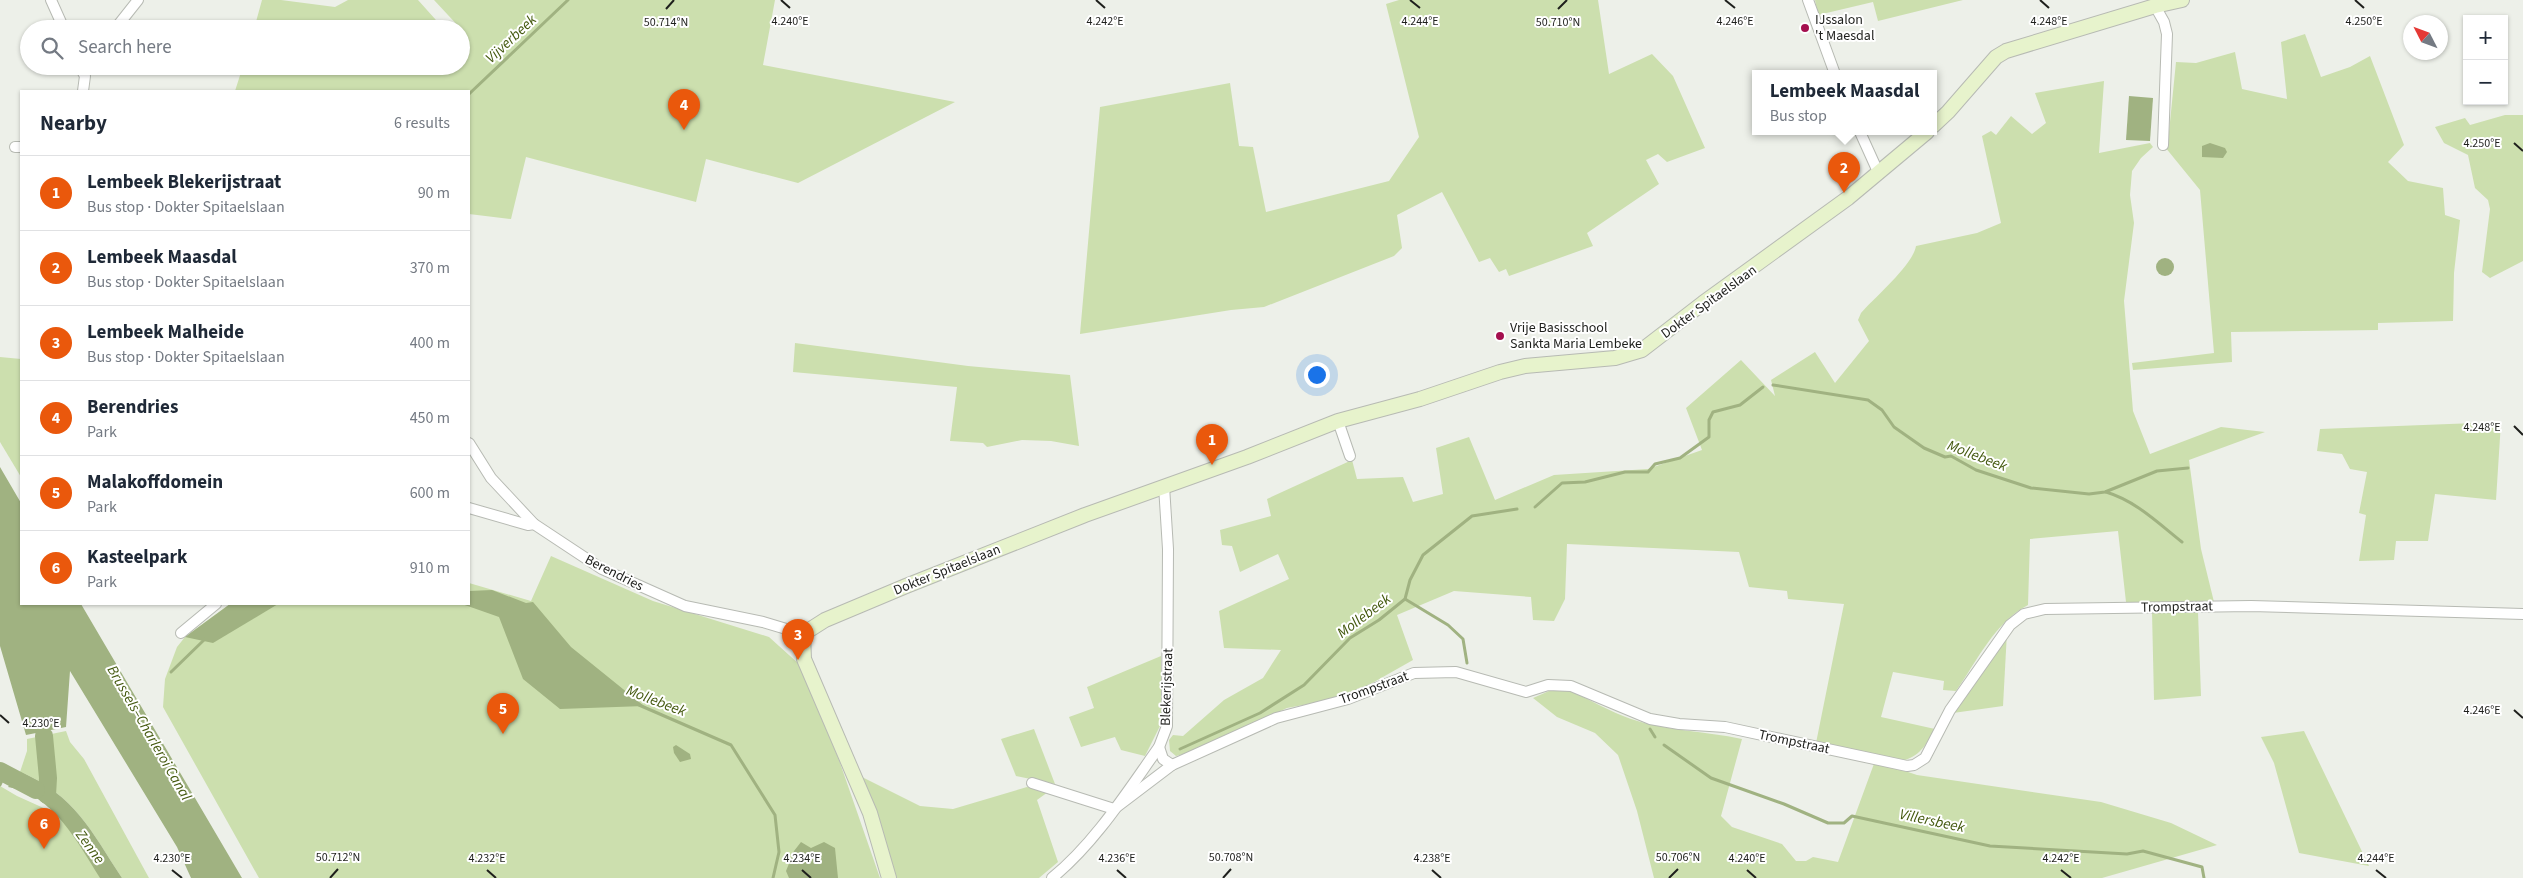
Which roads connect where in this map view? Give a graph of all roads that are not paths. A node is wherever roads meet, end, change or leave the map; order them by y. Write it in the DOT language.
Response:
graph roads {
  1 [pos="51,0"];
  2 [pos="138,0"];
  3 [pos="1808,0"];
  4 [pos="2182,0"];
  5 [pos="2155,6"];
  6 [pos="60,20"];
  7 [pos="122,20"];
  8 [pos="1834,70"];
  9 [pos="85,76"];
  10 [pos="83,90"];
  11 [pos="1937,122"];
  12 [pos="1861,135"];
  13 [pos="1924,135"];
  14 [pos="2163,145"];
  15 [pos="1879,174"];
  16 [pos="1338,421"];
  17 [pos="470,445"];
  18 [pos="1350,456"];
  19 [pos="1164,486"];
  20 [pos="470,508"];
  21 [pos="534,524"];
  22 [pos="210,606"];
  23 [pos="2523,614"];
  24 [pos="181,633"];
  25 [pos="803,634"];
  26 [pos="1160,747"];
  27 [pos="1172,765"];
  28 [pos="1032,783"];
  29 [pos="1114,809"];
  30 [pos="889,878"];
  31 [pos="1052,878"];
  1 -- 6 [label="street"];
  2 -- 7 [label="street"];
  3 -- 8 [label="street"];
  4 -- 5 [label="street"];
  5 -- 11 [label="street"];
  5 -- 14 [label="street"];
  9 -- 10 [label="street"];
  12 -- 15 [label="street"];
  13 -- 15 [label="street, Dokter Spitaelslaan"];
  15 -- 16 [label="street, Dokter Spitaelslaan"];
  16 -- 18 [label="street"];
  16 -- 19 [label="street, Dokter Spitaelslaan"];
  17 -- 21 [label="street, Berendries"];
  19 -- 25 [label="street, Dokter Spitaelslaan"];
  19 -- 26 [label="street, Blekerijstraat"];
  20 -- 21 [label="street"];
  21 -- 25 [label="street, Berendries"];
  22 -- 24 [label="street"];
  23 -- 27 [label="street, Trompstraat"];
  25 -- 30 [label="street"];
  26 -- 27 [label="street"];
  26 -- 29 [label="street, Blekerijstraat"];
  27 -- 29 [label="street, Trompstraat"];
  28 -- 29 [label="street"];
  29 -- 31 [label="street, Blekerijstraat"];
}
